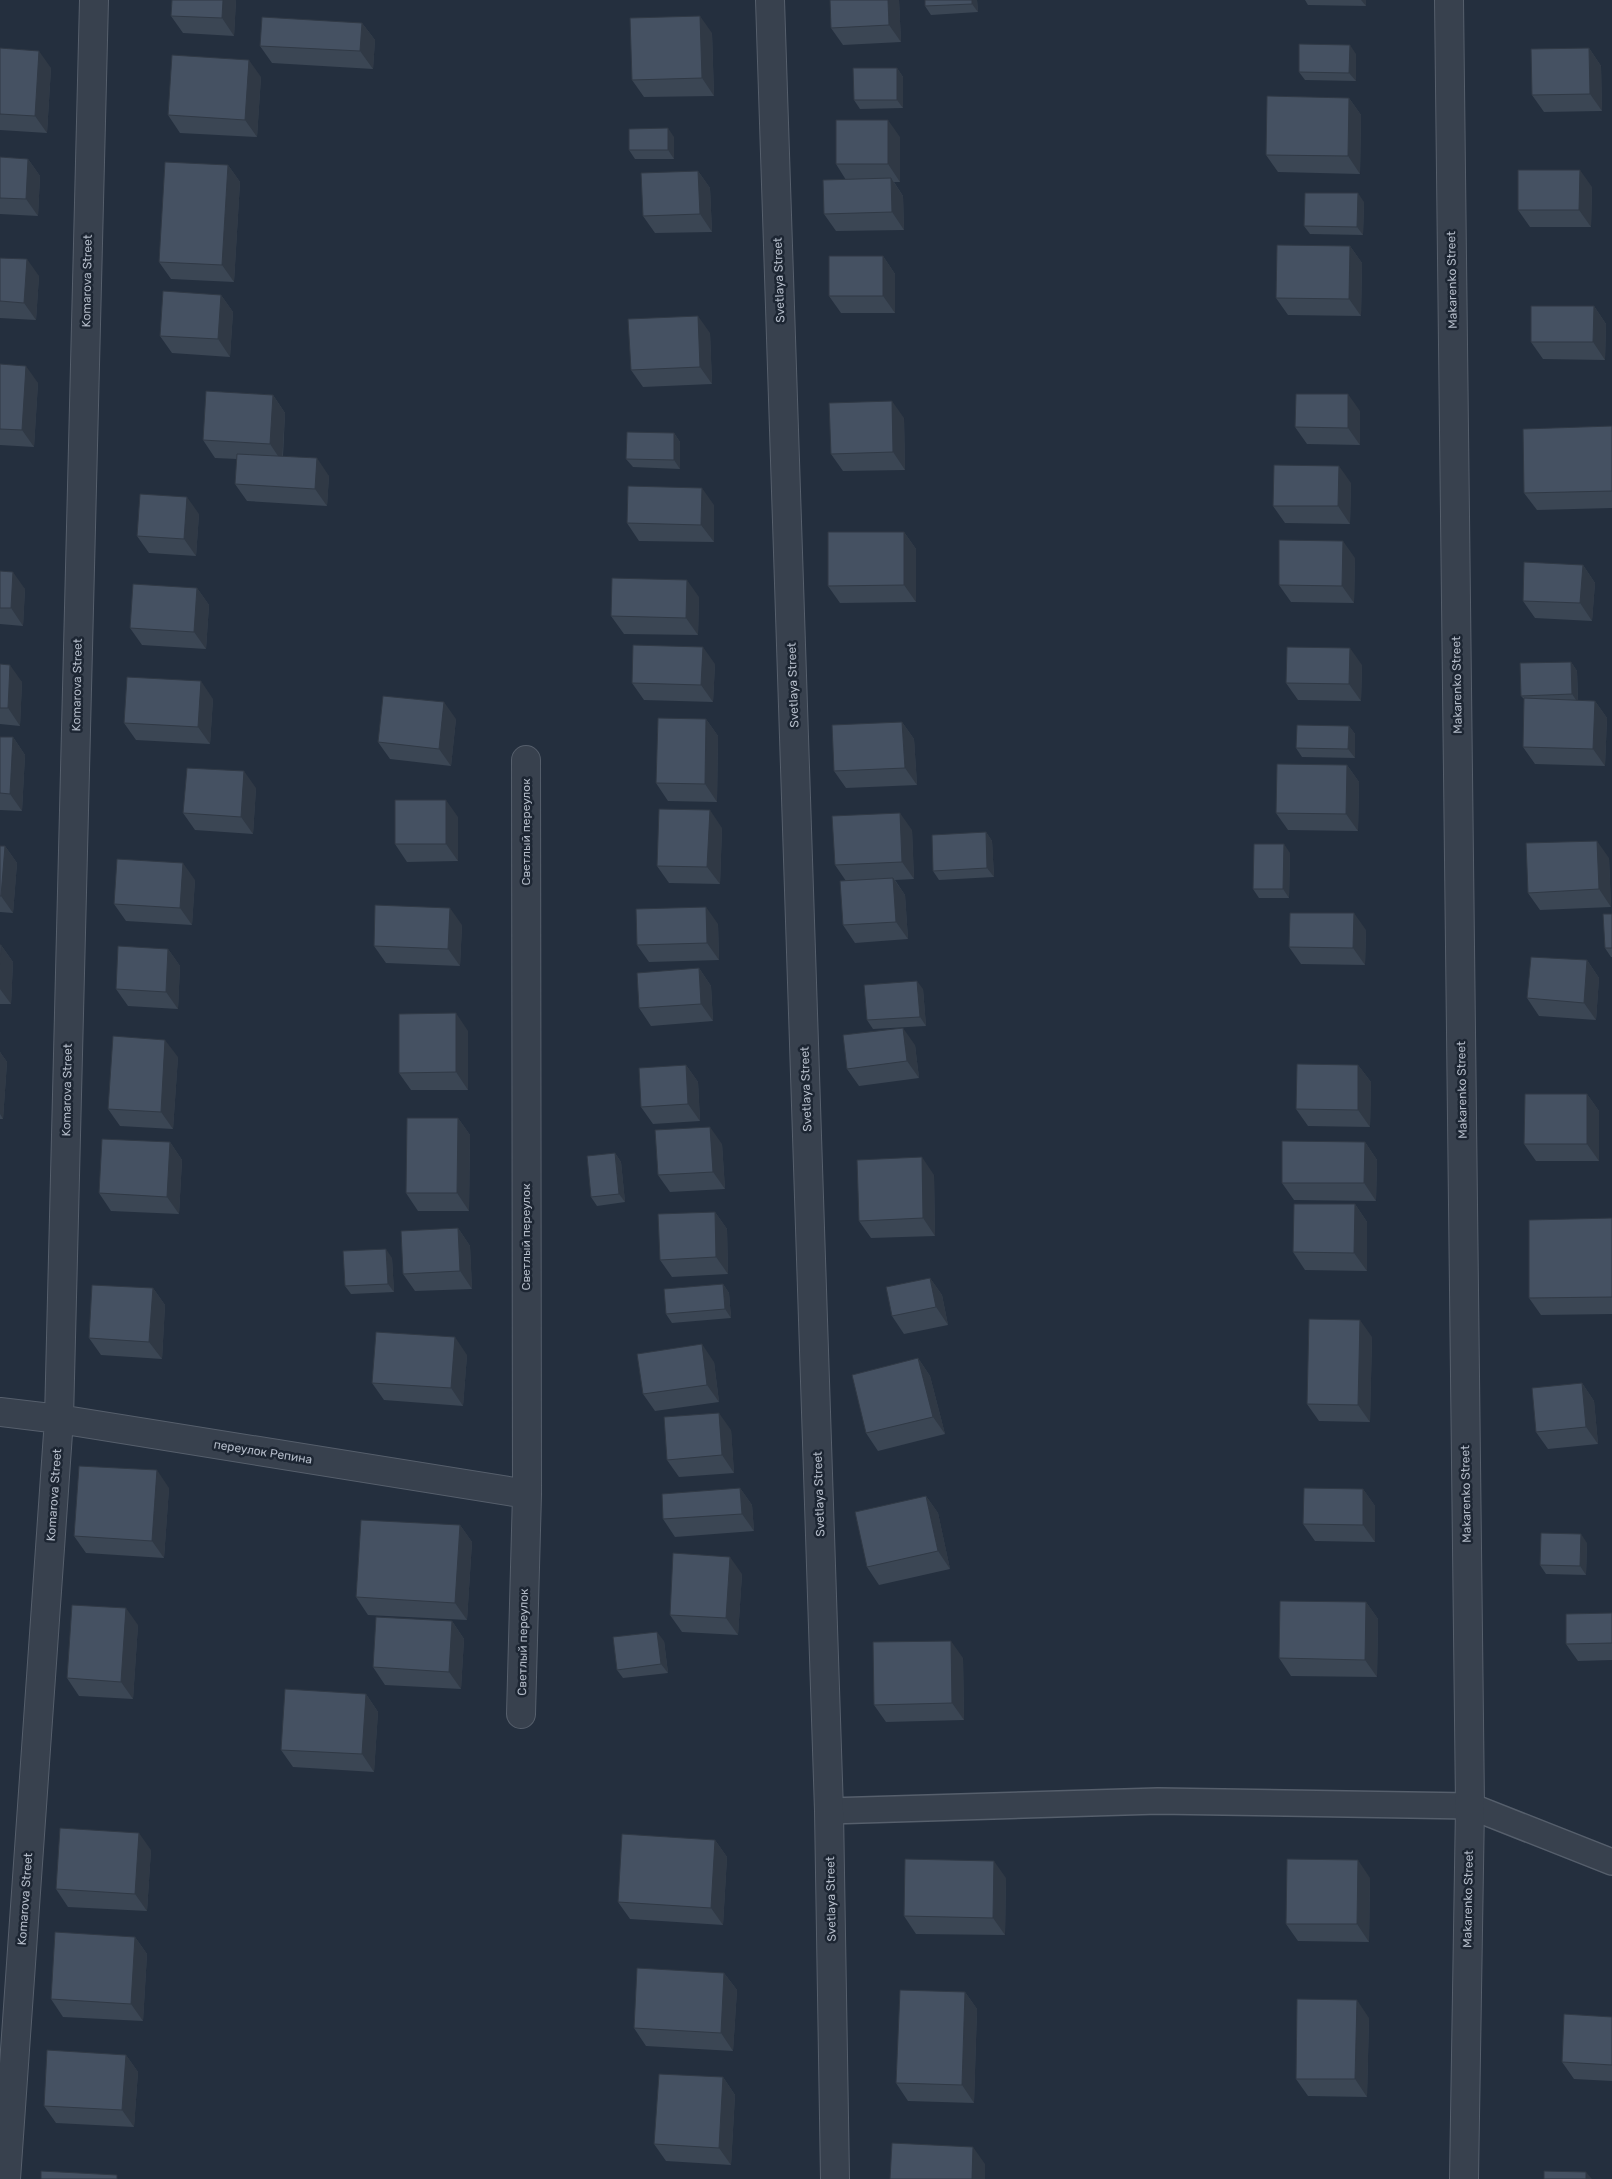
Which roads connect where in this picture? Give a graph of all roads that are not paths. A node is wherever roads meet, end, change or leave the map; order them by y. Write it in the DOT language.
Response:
graph roads {
  1 [pos="94,0"];
  2 [pos="770,0"];
  3 [pos="1449,0"];
  4 [pos="526,760"];
  5 [pos="0,1412"];
  6 [pos="59,1419"];
  7 [pos="526,1494"];
  8 [pos="521,1714"];
  9 [pos="1470,1806"];
  10 [pos="829,1811"];
  11 [pos="1612,1862"];
  12 [pos="6,2179"];
  13 [pos="835,2179"];
  14 [pos="1464,2179"];
  1 -- 6 [label="street, Komarova Street"];
  2 -- 10 [label="street, Svetlaya Street"];
  3 -- 9 [label="street, Makarenko Street"];
  4 -- 7 [label="street, Светлый переулок"];
  5 -- 6 [label="street, переулок Репина"];
  6 -- 7 [label="street, переулок Репина"];
  6 -- 12 [label="street, Komarova Street"];
  7 -- 8 [label="street, Светлый переулок"];
  9 -- 10 [label="lane"];
  9 -- 11 [label="lane"];
  9 -- 14 [label="street, Makarenko Street"];
  10 -- 13 [label="street, Svetlaya Street"];
}
